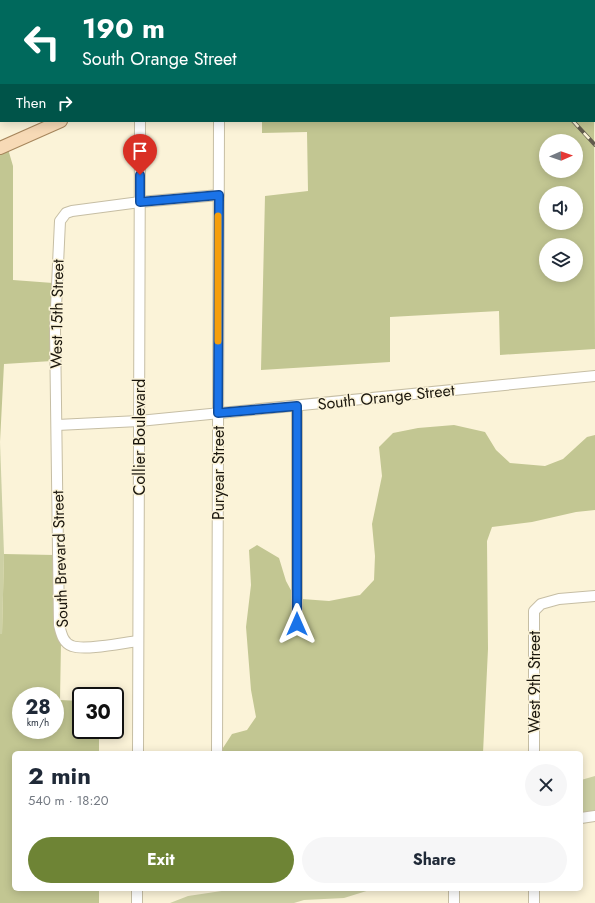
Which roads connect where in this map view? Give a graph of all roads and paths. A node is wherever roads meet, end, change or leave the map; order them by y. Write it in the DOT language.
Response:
graph roads {
  1 [pos="59,122"];
  2 [pos="140,122"];
  3 [pos="219,122"];
  4 [pos="0,148"];
  5 [pos="219,195"];
  6 [pos="140,202"];
  7 [pos="595,376"];
  8 [pos="297,406"];
  9 [pos="218,413"];
  10 [pos="139,421"];
  11 [pos="57,426"];
  12 [pos="595,596"];
  13 [pos="297,624"];
  14 [pos="138,641"];
  15 [pos="138,751"];
  16 [pos="217,751"];
  17 [pos="534,751"];
  18 [pos="595,816"];
  19 [pos="583,818"];
  20 [pos="137,891"];
  21 [pos="454,891"];
  22 [pos="534,891"];
  23 [pos="137,903"];
  24 [pos="454,903"];
  25 [pos="534,903"];
  1 -- 4 [label="main road"];
  2 -- 6 [label="street, Collier Boulevard"];
  3 -- 5 [label="street, Puryear Street"];
  5 -- 6 [label="street"];
  5 -- 9 [label="street, Puryear Street"];
  6 -- 10 [label="street, Collier Boulevard"];
  6 -- 11 [label="street, West 15th Street"];
  7 -- 8 [label="street, South Orange Street"];
  8 -- 9 [label="street, South Orange Street"];
  8 -- 13 [label="street"];
  9 -- 10 [label="street, South Orange Street"];
  9 -- 16 [label="street, Puryear Street"];
  10 -- 11 [label="street, South Orange Street"];
  10 -- 14 [label="street, Collier Boulevard"];
  11 -- 14 [label="street, South Brevard Street"];
  12 -- 17 [label="street, West 9th Street"];
  14 -- 15 [label="street, Collier Boulevard"];
  18 -- 19 [label="street"];
  20 -- 23 [label="street"];
  21 -- 24 [label="street"];
  22 -- 25 [label="street"];
}
